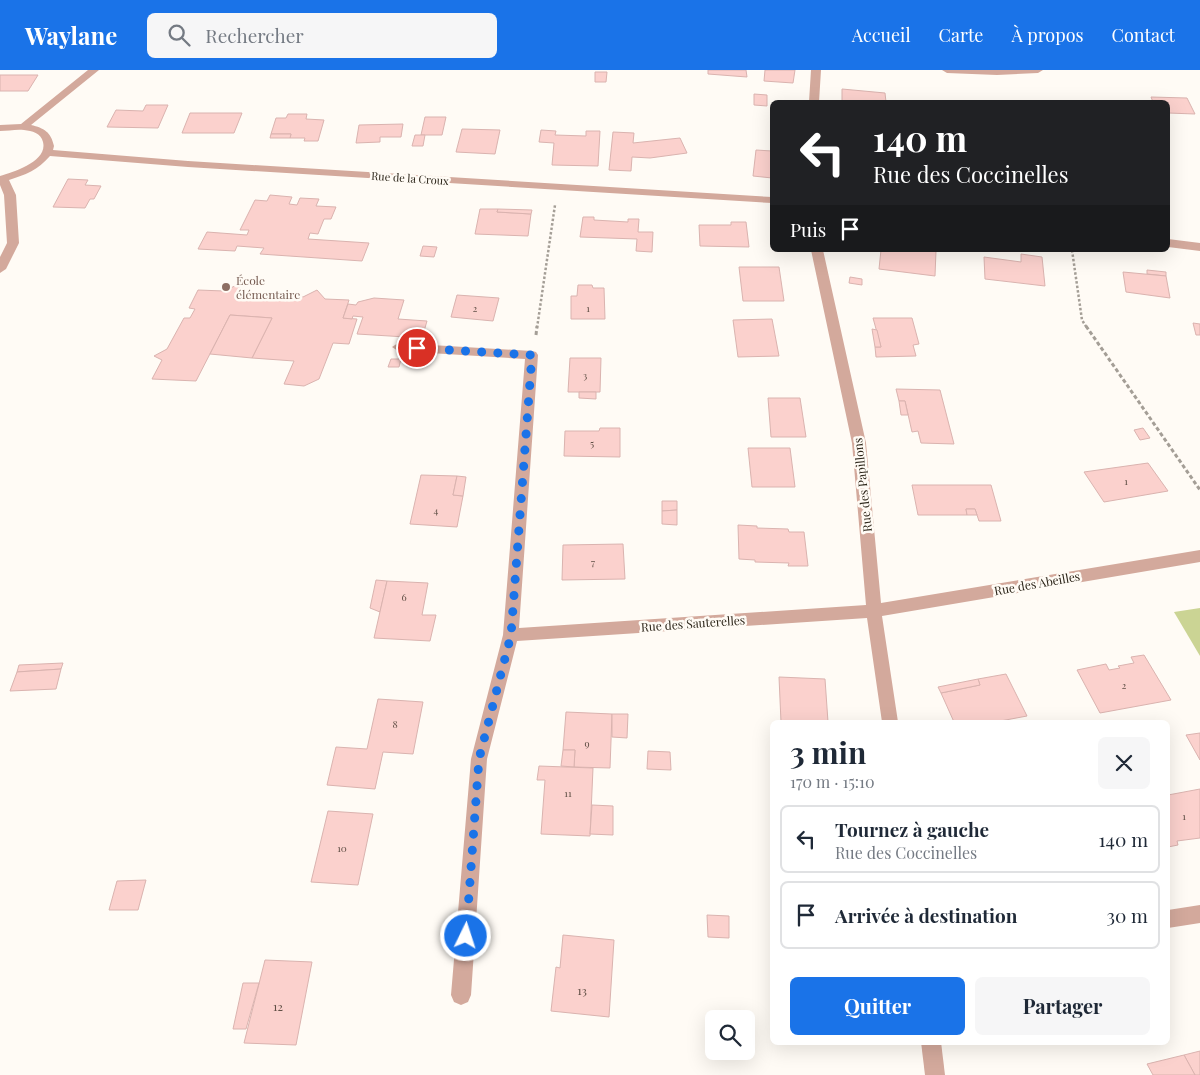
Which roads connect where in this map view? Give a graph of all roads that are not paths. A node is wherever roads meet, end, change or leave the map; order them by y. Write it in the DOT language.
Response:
graph roads {
  1 [pos="94,70"];
  2 [pos="816,70"];
  3 [pos="947,70"];
  4 [pos="1038,70"];
  5 [pos="814,100"];
  6 [pos="24,126"];
  7 [pos="0,128"];
  8 [pos="48,153"];
  9 [pos="1,179"];
  10 [pos="770,200"];
  11 [pos="1170,243"];
  12 [pos="1200,247"];
  13 [pos="817,252"];
  14 [pos="0,269"];
  15 [pos="398,347"];
  16 [pos="1200,556"];
  17 [pos="874,611"];
  18 [pos="511,635"];
  19 [pos="890,720"];
  20 [pos="1200,914"];
  21 [pos="1170,919"];
  22 [pos="462,995"];
  23 [pos="931,1045"];
  24 [pos="934,1075"];
  1 -- 6 [label="street"];
  2 -- 5 [label="street"];
  3 -- 4 [label="street"];
  6 -- 7 [label="street"];
  6 -- 8 [label="street"];
  8 -- 9 [label="street"];
  8 -- 10 [label="street, Rue de la Croux"];
  9 -- 14 [label="street"];
  11 -- 12 [label="street"];
  13 -- 17 [label="street, Rue des Papillons"];
  15 -- 18 [label="street"];
  16 -- 17 [label="street, Rue des Abeilles"];
  17 -- 18 [label="street, Rue des Sauterelles"];
  17 -- 19 [label="street, Rue des Papillons"];
  18 -- 22 [label="street"];
  20 -- 21 [label="street"];
  23 -- 24 [label="street"];
}
